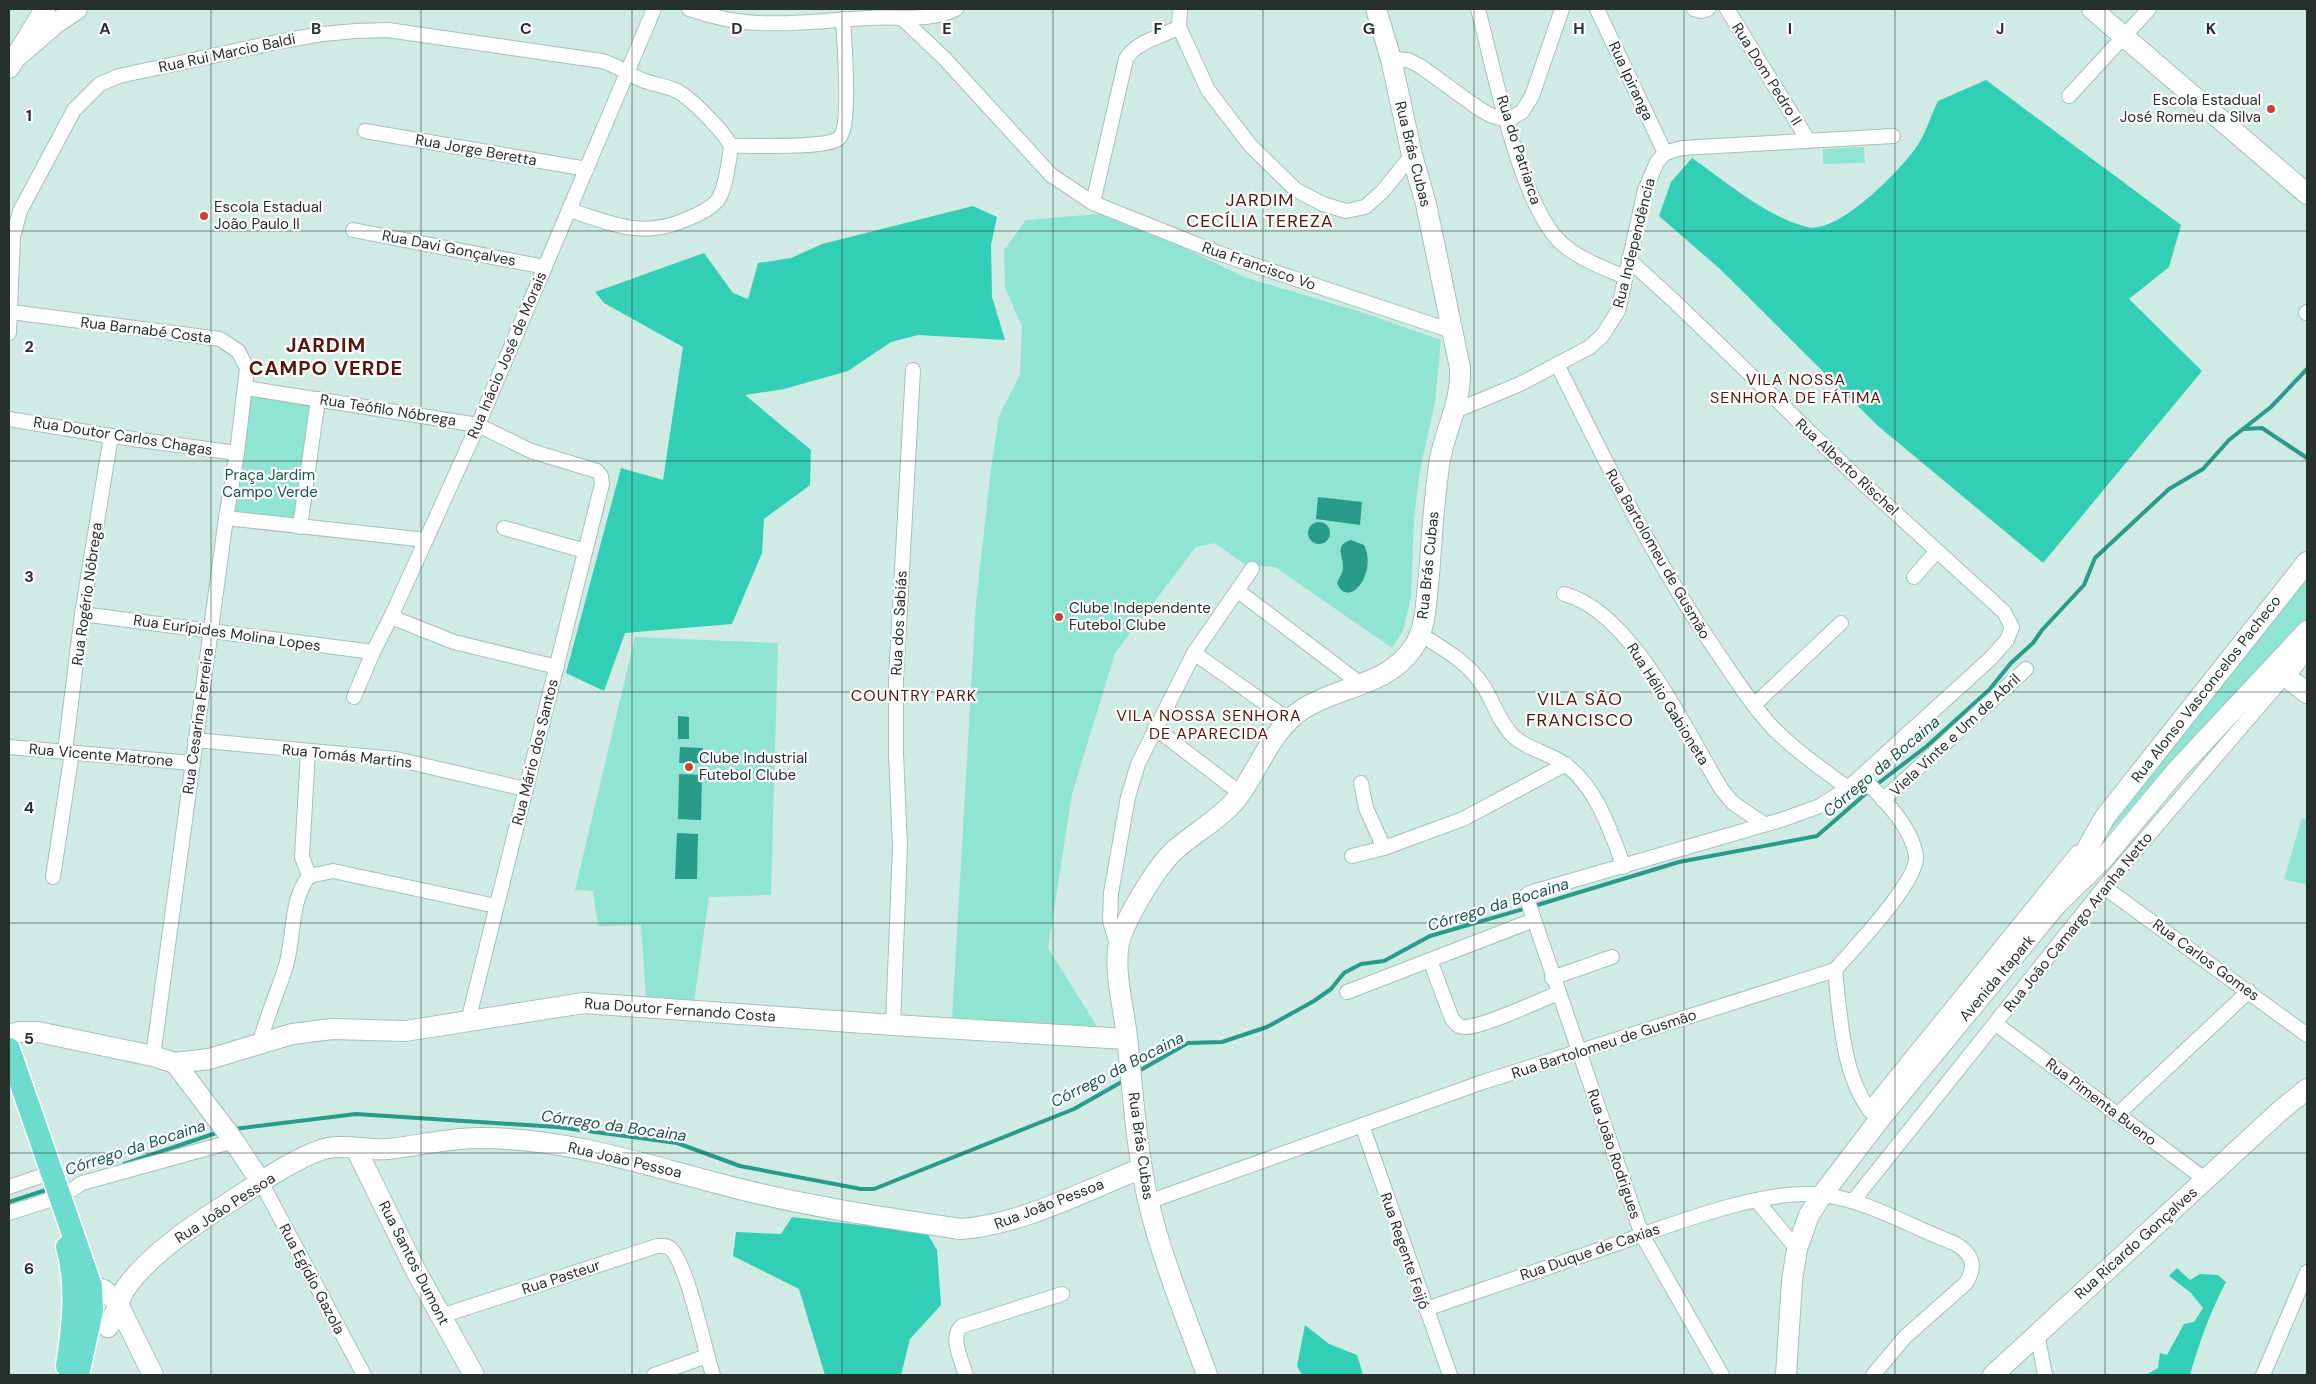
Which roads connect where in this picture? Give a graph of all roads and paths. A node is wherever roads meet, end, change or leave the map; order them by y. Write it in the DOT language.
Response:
graph roads {
  1 [pos="45,9"];
  2 [pos="77,9"];
  3 [pos="654,9"];
  4 [pos="689,9"];
  5 [pos="956,9"];
  6 [pos="1180,9"];
  7 [pos="1376,9"];
  8 [pos="1478,9"];
  9 [pos="1562,9"];
  10 [pos="1598,9"];
  11 [pos="1694,9"];
  12 [pos="1708,9"];
  13 [pos="1727,9"];
  14 [pos="2092,9"];
  15 [pos="2149,9"];
  16 [pos="774,15"];
  17 [pos="843,19"];
  18 [pos="903,19"];
  19 [pos="1179,27"];
  20 [pos="2125,37"];
  21 [pos="1392,59"];
  22 [pos="13,62"];
  23 [pos="626,71"];
  24 [pos="2069,96"];
  25 [pos="1507,120"];
  26 [pos="365,130"];
  27 [pos="1893,136"];
  28 [pos="1808,140"];
  29 [pos="731,146"];
  30 [pos="1665,153"];
  31 [pos="1412,155"];
  32 [pos="587,169"];
  33 [pos="2304,186"];
  34 [pos="1093,203"];
  35 [pos="570,210"];
  36 [pos="353,230"];
  37 [pos="1628,260"];
  38 [pos="545,267"];
  39 [pos="1625,277"];
  40 [pos="11,312"];
  41 [pos="1452,331"];
  42 [pos="9,333"];
  43 [pos="1557,364"];
  44 [pos="913,370"];
  45 [pos="246,388"];
  46 [pos="318,399"];
  47 [pos="1455,412"];
  48 [pos="9,419"];
  49 [pos="478,425"];
  50 [pos="111,436"];
  51 [pos="237,453"];
  52 [pos="602,484"];
  53 [pos="226,518"];
  54 [pos="300,527"];
  55 [pos="504,528"];
  56 [pos="426,540"];
  57 [pos="585,551"];
  58 [pos="1937,551"];
  59 [pos="2307,562"];
  60 [pos="1252,569"];
  61 [pos="1914,577"];
  62 [pos="1238,591"];
  63 [pos="1564,594"];
  64 [pos="82,614"];
  65 [pos="391,618"];
  66 [pos="1842,623"];
  67 [pos="211,630"];
  68 [pos="2307,631"];
  69 [pos="1420,634"];
  70 [pos="2307,645"];
  71 [pos="372,652"];
  72 [pos="1194,653"];
  73 [pos="557,667"];
  74 [pos="2026,669"];
  75 [pos="2285,676"];
  76 [pos="1362,685"];
  77 [pos="2307,693"];
  78 [pos="354,697"];
  79 [pos="1754,706"];
  80 [pos="1289,720"];
  81 [pos="1155,728"];
  82 [pos="196,740"];
  83 [pos="9,747"];
  84 [pos="308,751"];
  85 [pos="68,752"];
  86 [pos="192,763"];
  87 [pos="1566,764"];
  88 [pos="1361,783"];
  89 [pos="1848,788"];
  90 [pos="525,789"];
  91 [pos="1874,790"];
  92 [pos="1240,793"];
  93 [pos="2106,817"];
  94 [pos="1764,824"];
  95 [pos="1384,848"];
  96 [pos="1352,856"];
  97 [pos="1624,867"];
  98 [pos="309,876"];
  99 [pos="53,877"];
  100 [pos="2104,888"];
  101 [pos="2056,905"];
  102 [pos="496,906"];
  103 [pos="1533,917"];
  104 [pos="1118,948"];
  105 [pos="1612,957"];
  106 [pos="1430,960"];
  107 [pos="1835,970"];
  108 [pos="1552,978"];
  109 [pos="2249,991"];
  110 [pos="1347,992"];
  111 [pos="1558,993"];
  112 [pos="468,1021"];
  113 [pos="1996,1024"];
  114 [pos="893,1025"];
  115 [pos="9,1035"];
  116 [pos="2307,1035"];
  117 [pos="260,1043"];
  118 [pos="1127,1043"];
  119 [pos="9,1050"];
  120 [pos="1580,1051"];
  121 [pos="153,1056"];
  122 [pos="209,1059"];
  123 [pos="175,1063"];
  124 [pos="9,1078"];
  125 [pos="192,1084"];
  126 [pos="2307,1089"];
  127 [pos="2307,1104"];
  128 [pos="2280,1111"];
  129 [pos="2118,1114"];
  130 [pos="1874,1115"];
  131 [pos="1362,1125"];
  132 [pos="229,1134"];
  133 [pos="356,1149"];
  134 [pos="1142,1168"];
  135 [pos="2206,1180"];
  136 [pos="262,1182"];
  137 [pos="52,1187"];
  138 [pos="9,1188"];
  139 [pos="1822,1195"];
  140 [pos="1757,1201"];
  141 [pos="1853,1201"];
  142 [pos="1148,1202"];
  143 [pos="9,1213"];
  144 [pos="1642,1235"];
  145 [pos="1797,1249"];
  146 [pos="71,1266"];
  147 [pos="2307,1272"];
  148 [pos="91,1286"];
  149 [pos="1062,1294"];
  150 [pos="117,1302"];
  151 [pos="1426,1309"];
  152 [pos="441,1316"];
  153 [pos="99,1326"];
  154 [pos="2037,1333"];
  155 [pos="707,1356"];
  156 [pos="143,1357"];
  157 [pos="65,1375"];
  158 [pos="78,1375"];
  159 [pos="153,1375"];
  160 [pos="364,1375"];
  161 [pos="474,1375"];
  162 [pos="654,1375"];
  163 [pos="713,1375"];
  164 [pos="966,1375"];
  165 [pos="1207,1375"];
  166 [pos="1450,1375"];
  167 [pos="1722,1375"];
  168 [pos="1786,1375"];
  169 [pos="1873,1375"];
  170 [pos="1993,1375"];
  171 [pos="2045,1375"];
  172 [pos="2263,1375"];
  1 -- 22 [label="street"];
  2 -- 22 [label="street"];
  3 -- 23 [label="street, Rua Inácio José de Morais"];
  4 -- 16 [label="street"];
  5 -- 18 [label="street"];
  6 -- 19 [label="street"];
  7 -- 21 [label="street, Rua Brás Cubas"];
  8 -- 25 [label="street, Rua do Patriarca"];
  9 -- 25 [label="street"];
  10 -- 30 [label="street, Rua Ipiranga"];
  11 -- 12 [label="street"];
  13 -- 28 [label="street, Rua Dom Pedro II"];
  14 -- 20 [label="street"];
  15 -- 20 [label="street"];
  16 -- 17 [label="street"];
  17 -- 18 [label="street"];
  17 -- 29 [label="street"];
  18 -- 34 [label="street, Rua Francisco Vo"];
  19 -- 31 [label="street"];
  19 -- 34 [label="street"];
  20 -- 24 [label="street"];
  20 -- 33 [label="street"];
  21 -- 25 [label="street"];
  21 -- 31 [label="street, Rua Brás Cubas"];
  23 -- 29 [label="street, Rua Rui Marcio Baldi"];
  23 -- 32 [label="street, Rua Inácio José de Morais"];
  23 -- 40 [label="street, Rua Rui Marcio Baldi"];
  25 -- 39 [label="street, Rua do Patriarca"];
  26 -- 32 [label="street, Rua Jorge Beretta"];
  27 -- 28 [label="street"];
  28 -- 30 [label="street"];
  29 -- 35 [label="street"];
  30 -- 37 [label="street, Rua Independência"];
  31 -- 41 [label="street, Rua Brás Cubas"];
  32 -- 35 [label="street, Rua Inácio José de Morais"];
  34 -- 41 [label="street, Rua Francisco Vo"];
  35 -- 38 [label="street, Rua Inácio José de Morais"];
  36 -- 38 [label="street, Rua Davi Gonçalves"];
  37 -- 39 [label="street, Rua Independência"];
  37 -- 58 [label="street, Rua Alberto Rischel"];
  38 -- 49 [label="street, Rua Inácio José de Morais"];
  39 -- 43 [label="street, Rua Independência"];
  40 -- 42 [label="street, Rua Rui Marcio Baldi"];
  40 -- 45 [label="street, Rua Barnabé Costa"];
  41 -- 47 [label="street, Rua Brás Cubas"];
  43 -- 47 [label="street, Rua Independência"];
  43 -- 79 [label="street, Rua Bartolomeu de Gusmão"];
  44 -- 114 [label="street, Rua dos Sabiás"];
  45 -- 46 [label="street, Rua Teófilo Nóbrega"];
  45 -- 51 [label="street, Rua Cesarina Ferreira"];
  46 -- 49 [label="street, Rua Teófilo Nóbrega"];
  46 -- 54 [label="street"];
  47 -- 69 [label="street, Rua Brás Cubas"];
  48 -- 50 [label="street, Rua Doutor Carlos Chagas"];
  49 -- 52 [label="street, Rua Teófilo Nóbrega"];
  49 -- 56 [label="street, Rua Inácio José de Morais"];
  50 -- 51 [label="street, Rua Doutor Carlos Chagas"];
  50 -- 64 [label="street, Rua Rogério Nóbrega"];
  51 -- 53 [label="street, Rua Cesarina Ferreira"];
  52 -- 57 [label="street, Rua Mário dos Santos"];
  53 -- 54 [label="street"];
  53 -- 67 [label="street, Rua Cesarina Ferreira"];
  54 -- 56 [label="street"];
  55 -- 57 [label="street"];
  56 -- 65 [label="street, Rua Inácio José de Morais"];
  57 -- 73 [label="street, Rua Mário dos Santos"];
  58 -- 61 [label="street"];
  58 -- 91 [label="street, Rua Alberto Rischel"];
  59 -- 93 [label="street, Rua Alonso Vasconcelos Pacheco"];
  60 -- 62 [label="street"];
  62 -- 72 [label="street"];
  62 -- 76 [label="street"];
  63 -- 94 [label="street, Rua Hélio Gabioneta"];
  64 -- 67 [label="street, Rua Eurípides Molina Lopes"];
  64 -- 85 [label="street, Rua Rogério Nóbrega"];
  65 -- 71 [label="street, Rua Inácio José de Morais"];
  65 -- 73 [label="street"];
  66 -- 79 [label="street"];
  67 -- 71 [label="street, Rua Eurípides Molina Lopes"];
  67 -- 82 [label="street, Rua Cesarina Ferreira"];
  68 -- 101 [label="street, Avenida Itapark"];
  69 -- 76 [label="street, Rua Brás Cubas"];
  69 -- 87 [label="street"];
  70 -- 75 [label="street, Rua João Camargo Aranha Netto"];
  71 -- 78 [label="street, Rua Inácio José de Morais"];
  72 -- 80 [label="street"];
  72 -- 81 [label="street"];
  73 -- 90 [label="street, Rua Mário dos Santos"];
  74 -- 91 [label="street, Viela Vinte e Um de Abril"];
  75 -- 77 [label="street"];
  75 -- 100 [label="street, Rua João Camargo Aranha Netto"];
  76 -- 80 [label="street, Rua Brás Cubas"];
  79 -- 89 [label="street, Rua Bartolomeu de Gusmão"];
  80 -- 92 [label="street, Rua Brás Cubas"];
  81 -- 92 [label="street"];
  81 -- 104 [label="street"];
  82 -- 84 [label="street, Rua Tomás Martins"];
  82 -- 86 [label="street, Rua Cesarina Ferreira"];
  83 -- 85 [label="street, Rua Vicente Matrone"];
  84 -- 90 [label="street, Rua Tomás Martins"];
  84 -- 98 [label="street"];
  85 -- 86 [label="street, Rua Vicente Matrone"];
  85 -- 99 [label="street, Rua Rogério Nóbrega"];
  86 -- 121 [label="street, Rua Cesarina Ferreira"];
  87 -- 95 [label="street"];
  87 -- 97 [label="street"];
  88 -- 95 [label="street"];
  89 -- 91 [label="street"];
  89 -- 94 [label="street"];
  90 -- 102 [label="street, Rua Mário dos Santos"];
  91 -- 107 [label="street"];
  92 -- 104 [label="street, Rua Brás Cubas"];
  93 -- 101 [label="street, Rua Alonso Vasconcelos Pacheco"];
  93 -- 130 [label="street, Rua Alonso Vasconcelos Pacheco"];
  94 -- 97 [label="street"];
  95 -- 96 [label="street"];
  97 -- 103 [label="street, Rua João Rodrigues"];
  98 -- 102 [label="street"];
  98 -- 117 [label="street"];
  100 -- 109 [label="street, Rua Carlos Gomes"];
  100 -- 113 [label="street, Rua João Camargo Aranha Netto"];
  101 -- 130 [label="street, Avenida Itapark"];
  102 -- 112 [label="street, Rua Mário dos Santos"];
  103 -- 106 [label="street"];
  103 -- 108 [label="street, Rua João Rodrigues"];
  104 -- 118 [label="street, Rua Brás Cubas"];
  105 -- 108 [label="street"];
  106 -- 110 [label="street"];
  106 -- 111 [label="street"];
  107 -- 120 [label="street, Rua Bartolomeu de Gusmão"];
  107 -- 130 [label="street"];
  108 -- 111 [label="street, Rua João Rodrigues"];
  109 -- 116 [label="street, Rua Carlos Gomes"];
  109 -- 129 [label="street"];
  111 -- 120 [label="street, Rua João Rodrigues"];
  112 -- 114 [label="street, Rua Doutor Fernando Costa"];
  112 -- 117 [label="street, Rua Doutor Fernando Costa"];
  113 -- 129 [label="street, Rua Pimenta Bueno"];
  113 -- 141 [label="street, Rua João Camargo Aranha Netto"];
  114 -- 118 [label="street, Rua Doutor Fernando Costa"];
  115 -- 121 [label="street, Rua Doutor Fernando Costa"];
  117 -- 122 [label="street, Rua Doutor Fernando Costa"];
  118 -- 134 [label="street, Rua Brás Cubas"];
  119 -- 137 [label="main road"];
  120 -- 131 [label="street, Rua Bartolomeu de Gusmão"];
  120 -- 144 [label="street, Rua João Rodrigues"];
  121 -- 123 [label="street, Rua Doutor Fernando Costa"];
  122 -- 123 [label="street, Rua Doutor Fernando Costa"];
  122 -- 125 [label="street"];
  123 -- 125 [label="street"];
  124 -- 137 [label="main road"];
  125 -- 132 [label="street"];
  126 -- 128 [label="street, Rua Ricardo Gonçalves"];
  127 -- 128 [label="street, Rua Ricardo Gonçalves"];
  128 -- 135 [label="street, Rua Ricardo Gonçalves"];
  129 -- 135 [label="street, Rua Pimenta Bueno"];
  130 -- 139 [label="street, Avenida Itapark"];
  131 -- 142 [label="street, Rua Bartolomeu de Gusmão"];
  131 -- 151 [label="street, Rua Regente Feijó"];
  132 -- 136 [label="street"];
  132 -- 137 [label="street"];
  133 -- 134 [label="street, Rua João Pessoa"];
  133 -- 136 [label="street, Rua João Pessoa"];
  133 -- 152 [label="street, Rua Santos Dumont"];
  134 -- 142 [label="street, Rua Brás Cubas"];
  135 -- 154 [label="street, Rua Ricardo Gonçalves"];
  136 -- 150 [label="street, Rua João Pessoa"];
  136 -- 160 [label="street, Rua Egídio Gazola"];
  137 -- 138 [label="street"];
  137 -- 143 [label="street"];
  137 -- 146 [label="main road"];
  137 -- 148 [label="main road"];
  139 -- 140 [label="street, Rua Duque de Caxias"];
  139 -- 141 [label="street, Rua Duque de Caxias"];
  139 -- 145 [label="street, Avenida Itapark"];
  140 -- 144 [label="street, Rua Duque de Caxias"];
  140 -- 145 [label="street"];
  141 -- 169 [label="street, Rua Duque de Caxias"];
  142 -- 165 [label="street, Rua Brás Cubas"];
  144 -- 151 [label="street, Rua Duque de Caxias"];
  144 -- 167 [label="street, Rua João Rodrigues"];
  145 -- 168 [label="street, Avenida Itapark"];
  146 -- 153 [label="main road"];
  146 -- 157 [label="main road"];
  147 -- 172 [label="street"];
  148 -- 150 [label="street"];
  148 -- 153 [label="main road"];
  149 -- 164 [label="street"];
  150 -- 153 [label="street, Rua João Pessoa"];
  150 -- 156 [label="street"];
  151 -- 166 [label="street, Rua Regente Feijó"];
  152 -- 155 [label="street, Rua Pasteur"];
  152 -- 161 [label="street, Rua Santos Dumont"];
  153 -- 156 [label="street"];
  153 -- 158 [label="main road"];
  154 -- 170 [label="street, Rua Ricardo Gonçalves"];
  154 -- 171 [label="street"];
  155 -- 162 [label="street"];
  155 -- 163 [label="street"];
  156 -- 159 [label="street"];
}
